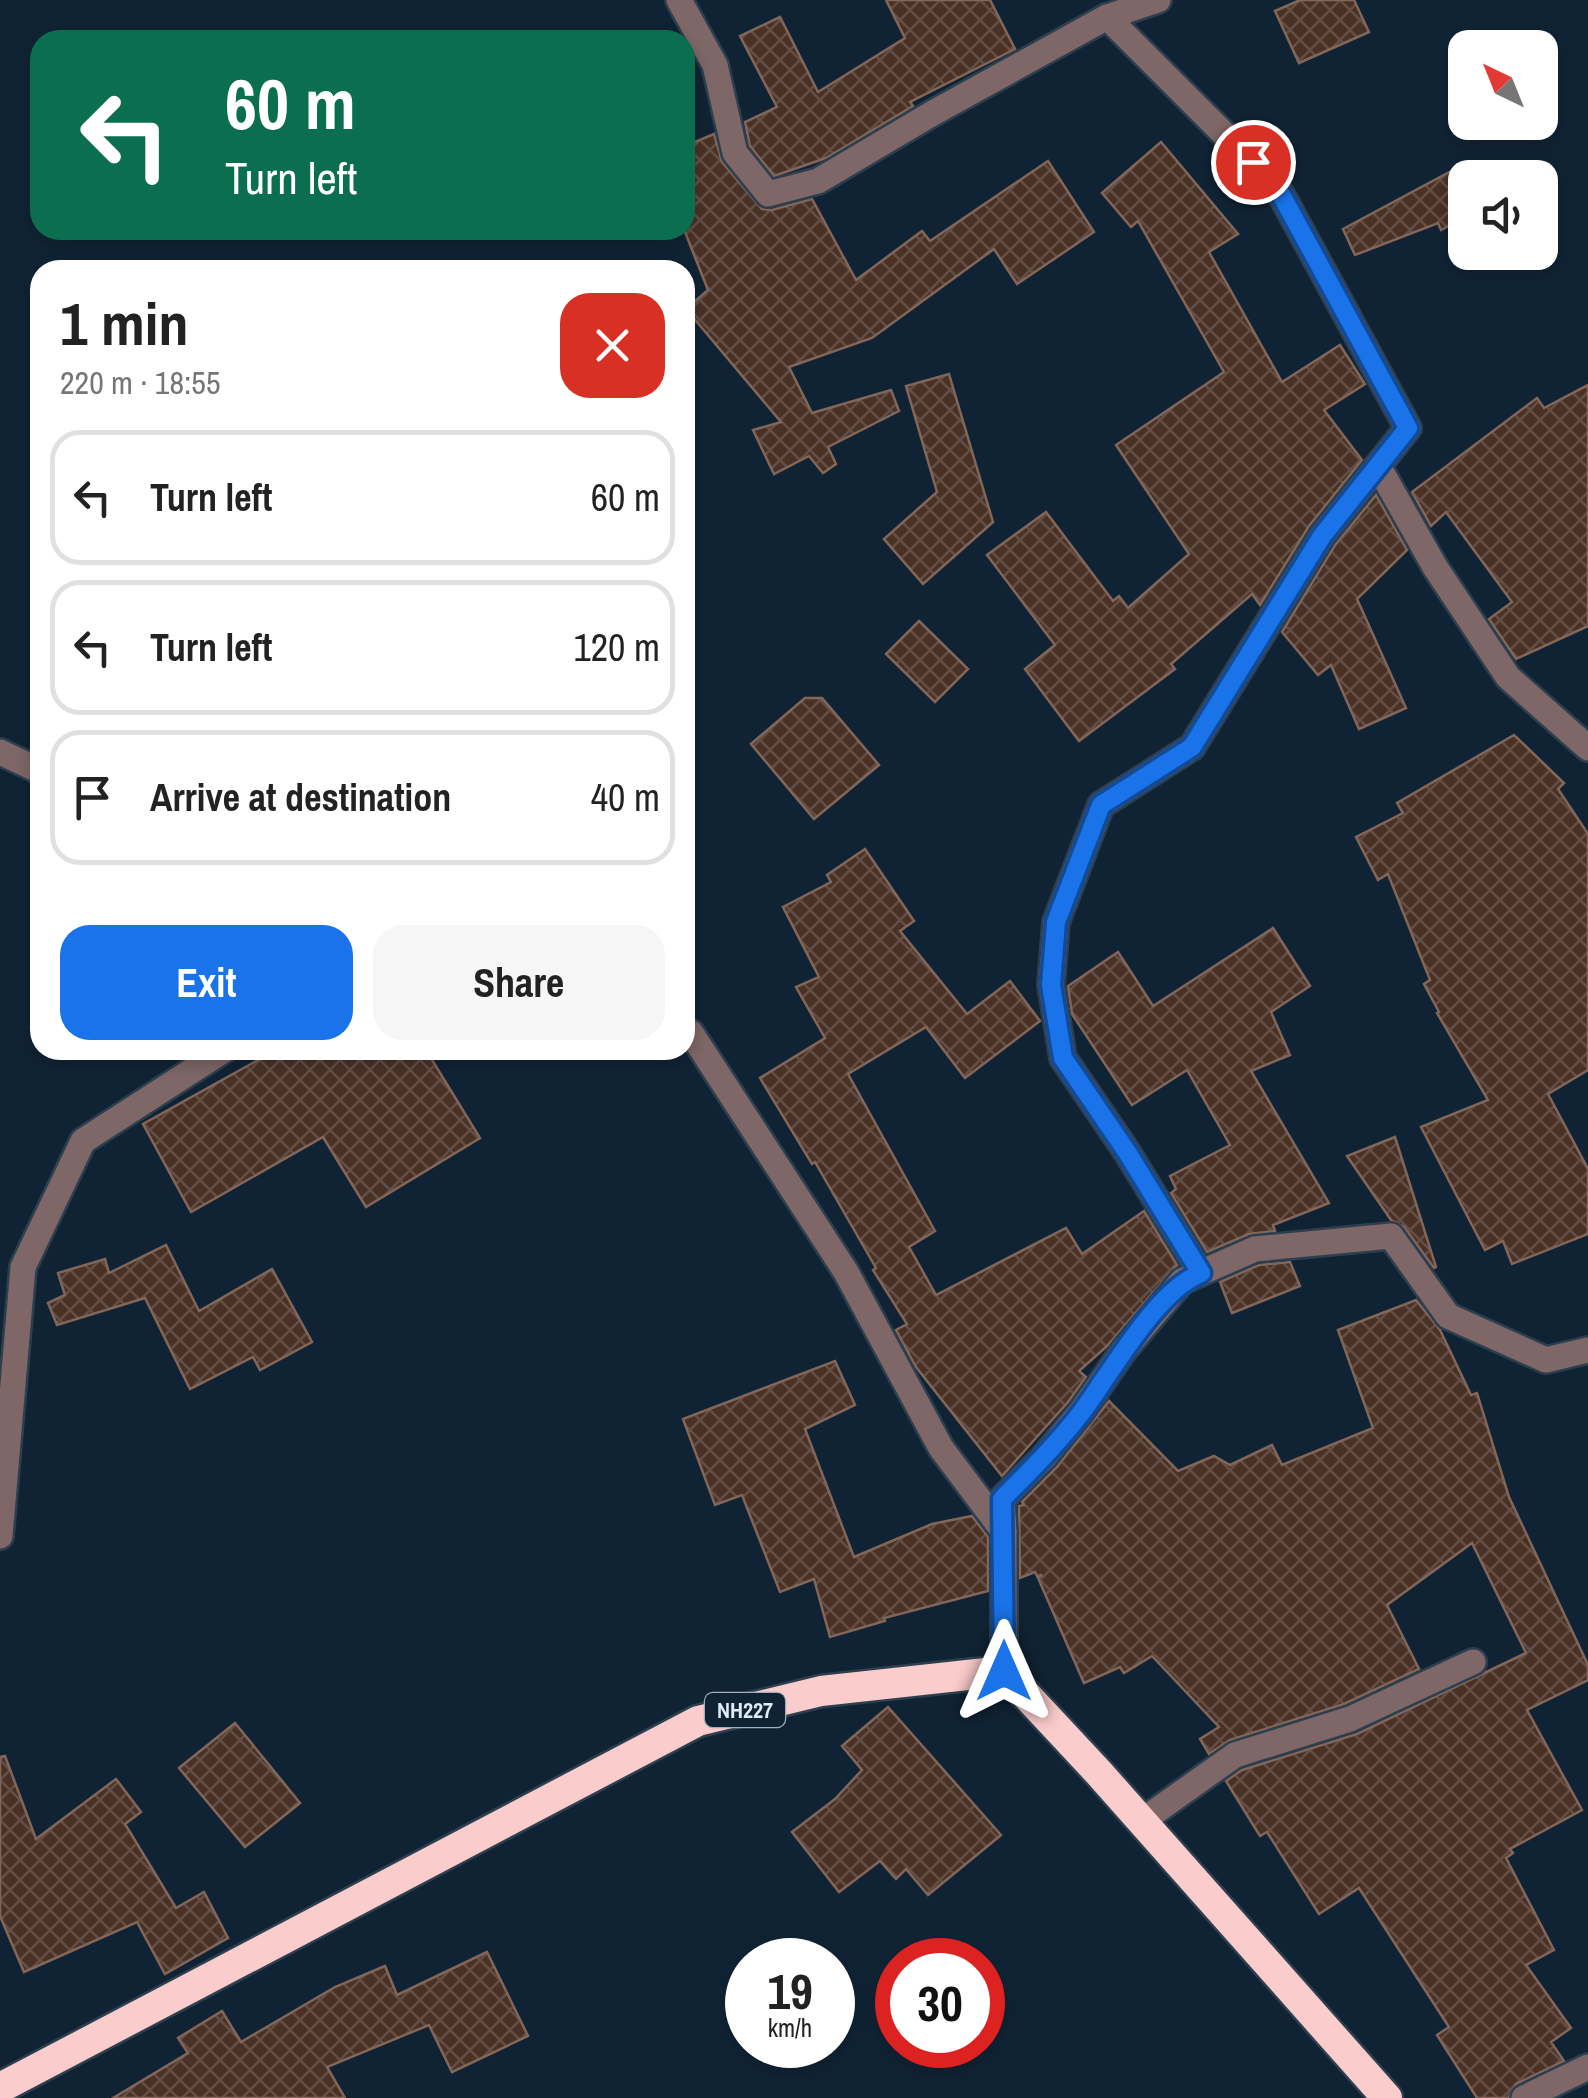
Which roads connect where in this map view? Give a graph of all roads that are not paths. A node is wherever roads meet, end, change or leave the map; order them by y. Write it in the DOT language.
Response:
graph roads {
  1 [pos="679,0"];
  2 [pos="1158,0"];
  3 [pos="1106,17"];
  4 [pos="1378,466"];
  5 [pos="1588,748"];
  6 [pos="0,752"];
  7 [pos="30,766"];
  8 [pos="695,1039"];
  9 [pos="209,1060"];
  10 [pos="1201,1273"];
  11 [pos="1588,1350"];
  12 [pos="1004,1532"];
  13 [pos="0,1536"];
  14 [pos="1473,1662"];
  15 [pos="1004,1671"];
  16 [pos="1142,1821"];
  17 [pos="1588,2067"];
  18 [pos="0,2088"];
  19 [pos="1387,2098"];
  20 [pos="1524,2098"];
  1 -- 3 [label="street"];
  2 -- 3 [label="street"];
  3 -- 4 [label="street"];
  4 -- 5 [label="street"];
  4 -- 10 [label="street"];
  6 -- 7 [label="street"];
  8 -- 12 [label="street"];
  9 -- 13 [label="street"];
  10 -- 11 [label="street"];
  10 -- 12 [label="street"];
  12 -- 15 [label="street"];
  14 -- 16 [label="street"];
  15 -- 16 [label="highway"];
  15 -- 18 [label="highway, NH227"];
  16 -- 19 [label="highway"];
  17 -- 20 [label="street"];
}
